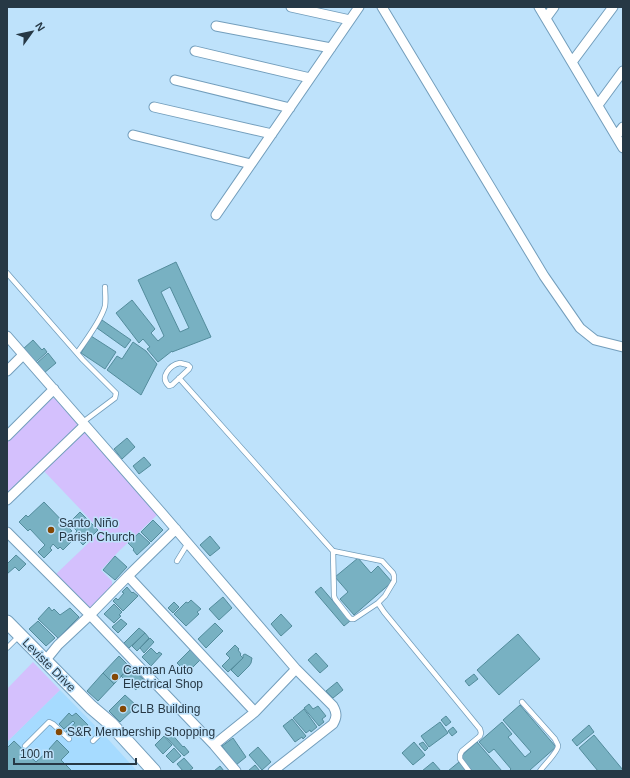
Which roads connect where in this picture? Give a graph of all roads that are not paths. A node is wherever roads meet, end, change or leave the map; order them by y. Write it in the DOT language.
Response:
graph roads {
  1 [pos="292,7"];
  2 [pos="359,7"];
  3 [pos="382,7"];
  4 [pos="539,7"];
  5 [pos="554,7"];
  6 [pos="613,7"];
  7 [pos="546,18"];
  8 [pos="350,20"];
  9 [pos="216,26"];
  10 [pos="331,48"];
  11 [pos="195,52"];
  12 [pos="572,62"];
  13 [pos="623,71"];
  14 [pos="310,78"];
  15 [pos="176,80"];
  16 [pos="598,105"];
  17 [pos="154,107"];
  18 [pos="290,108"];
  19 [pos="623,127"];
  20 [pos="272,134"];
  21 [pos="133,135"];
  22 [pos="616,136"];
  23 [pos="623,148"];
  24 [pos="251,164"];
  25 [pos="216,216"];
  26 [pos="7,273"];
  27 [pos="105,287"];
  28 [pos="7,336"];
  29 [pos="623,347"];
  30 [pos="77,353"];
  31 [pos="24,355"];
  32 [pos="7,371"];
  33 [pos="179,378"];
  34 [pos="54,390"];
  35 [pos="84,424"];
  36 [pos="7,436"];
  37 [pos="7,500"];
  38 [pos="176,529"];
  39 [pos="7,532"];
  40 [pos="188,543"];
  41 [pos="333,552"];
  42 [pos="178,561"];
  43 [pos="128,576"];
  44 [pos="378,603"];
  45 [pos="90,615"];
  46 [pos="7,622"];
  47 [pos="20,635"];
  48 [pos="7,648"];
  49 [pos="45,660"];
  50 [pos="296,669"];
  51 [pos="522,702"];
  52 [pos="254,712"];
  53 [pos="109,726"];
  54 [pos="69,739"];
  55 [pos="92,741"];
  56 [pos="214,745"];
  57 [pos="25,746"];
  58 [pos="147,771"];
  59 [pos="154,771"];
  60 [pos="236,771"];
  61 [pos="273,771"];
  62 [pos="469,771"];
  63 [pos="540,771"];
  1 -- 8 [label="street"];
  2 -- 8 [label="street"];
  3 -- 29 [label="street"];
  4 -- 7 [label="street"];
  5 -- 7 [label="street"];
  6 -- 12 [label="street"];
  7 -- 12 [label="street"];
  8 -- 10 [label="street"];
  9 -- 10 [label="street"];
  10 -- 14 [label="street"];
  11 -- 14 [label="street"];
  12 -- 16 [label="street"];
  13 -- 16 [label="street"];
  14 -- 18 [label="street"];
  15 -- 18 [label="street"];
  16 -- 22 [label="street"];
  17 -- 20 [label="street"];
  18 -- 20 [label="street"];
  19 -- 22 [label="street"];
  20 -- 24 [label="street"];
  21 -- 24 [label="street"];
  22 -- 23 [label="street"];
  24 -- 25 [label="street"];
  26 -- 30 [label="lane"];
  27 -- 30 [label="lane"];
  28 -- 31 [label="street"];
  30 -- 35 [label="lane"];
  31 -- 32 [label="street"];
  31 -- 34 [label="street"];
  33 -- 33 [label="lane"];
  33 -- 41 [label="lane"];
  34 -- 35 [label="street"];
  34 -- 36 [label="street"];
  35 -- 37 [label="street"];
  35 -- 38 [label="street"];
  38 -- 40 [label="street"];
  38 -- 43 [label="street"];
  39 -- 45 [label="street"];
  40 -- 42 [label="lane"];
  40 -- 50 [label="street"];
  41 -- 44 [label="lane"];
  41 -- 44 [label="lane"];
  43 -- 45 [label="street"];
  43 -- 52 [label="street"];
  44 -- 62 [label="lane"];
  45 -- 49 [label="street"];
  45 -- 56 [label="street"];
  46 -- 47 [label="main road, Leviste Drive"];
  47 -- 48 [label="lane"];
  47 -- 49 [label="main road, Leviste Drive"];
  49 -- 53 [label="main road, Leviste Drive"];
  50 -- 52 [label="street"];
  50 -- 61 [label="street"];
  51 -- 63 [label="lane"];
  52 -- 56 [label="street"];
  53 -- 55 [label="lane"];
  53 -- 58 [label="main road, Leviste Drive"];
  53 -- 59 [label="main road, Leviste Drive"];
  54 -- 57 [label="lane"];
  56 -- 60 [label="street"];
}
